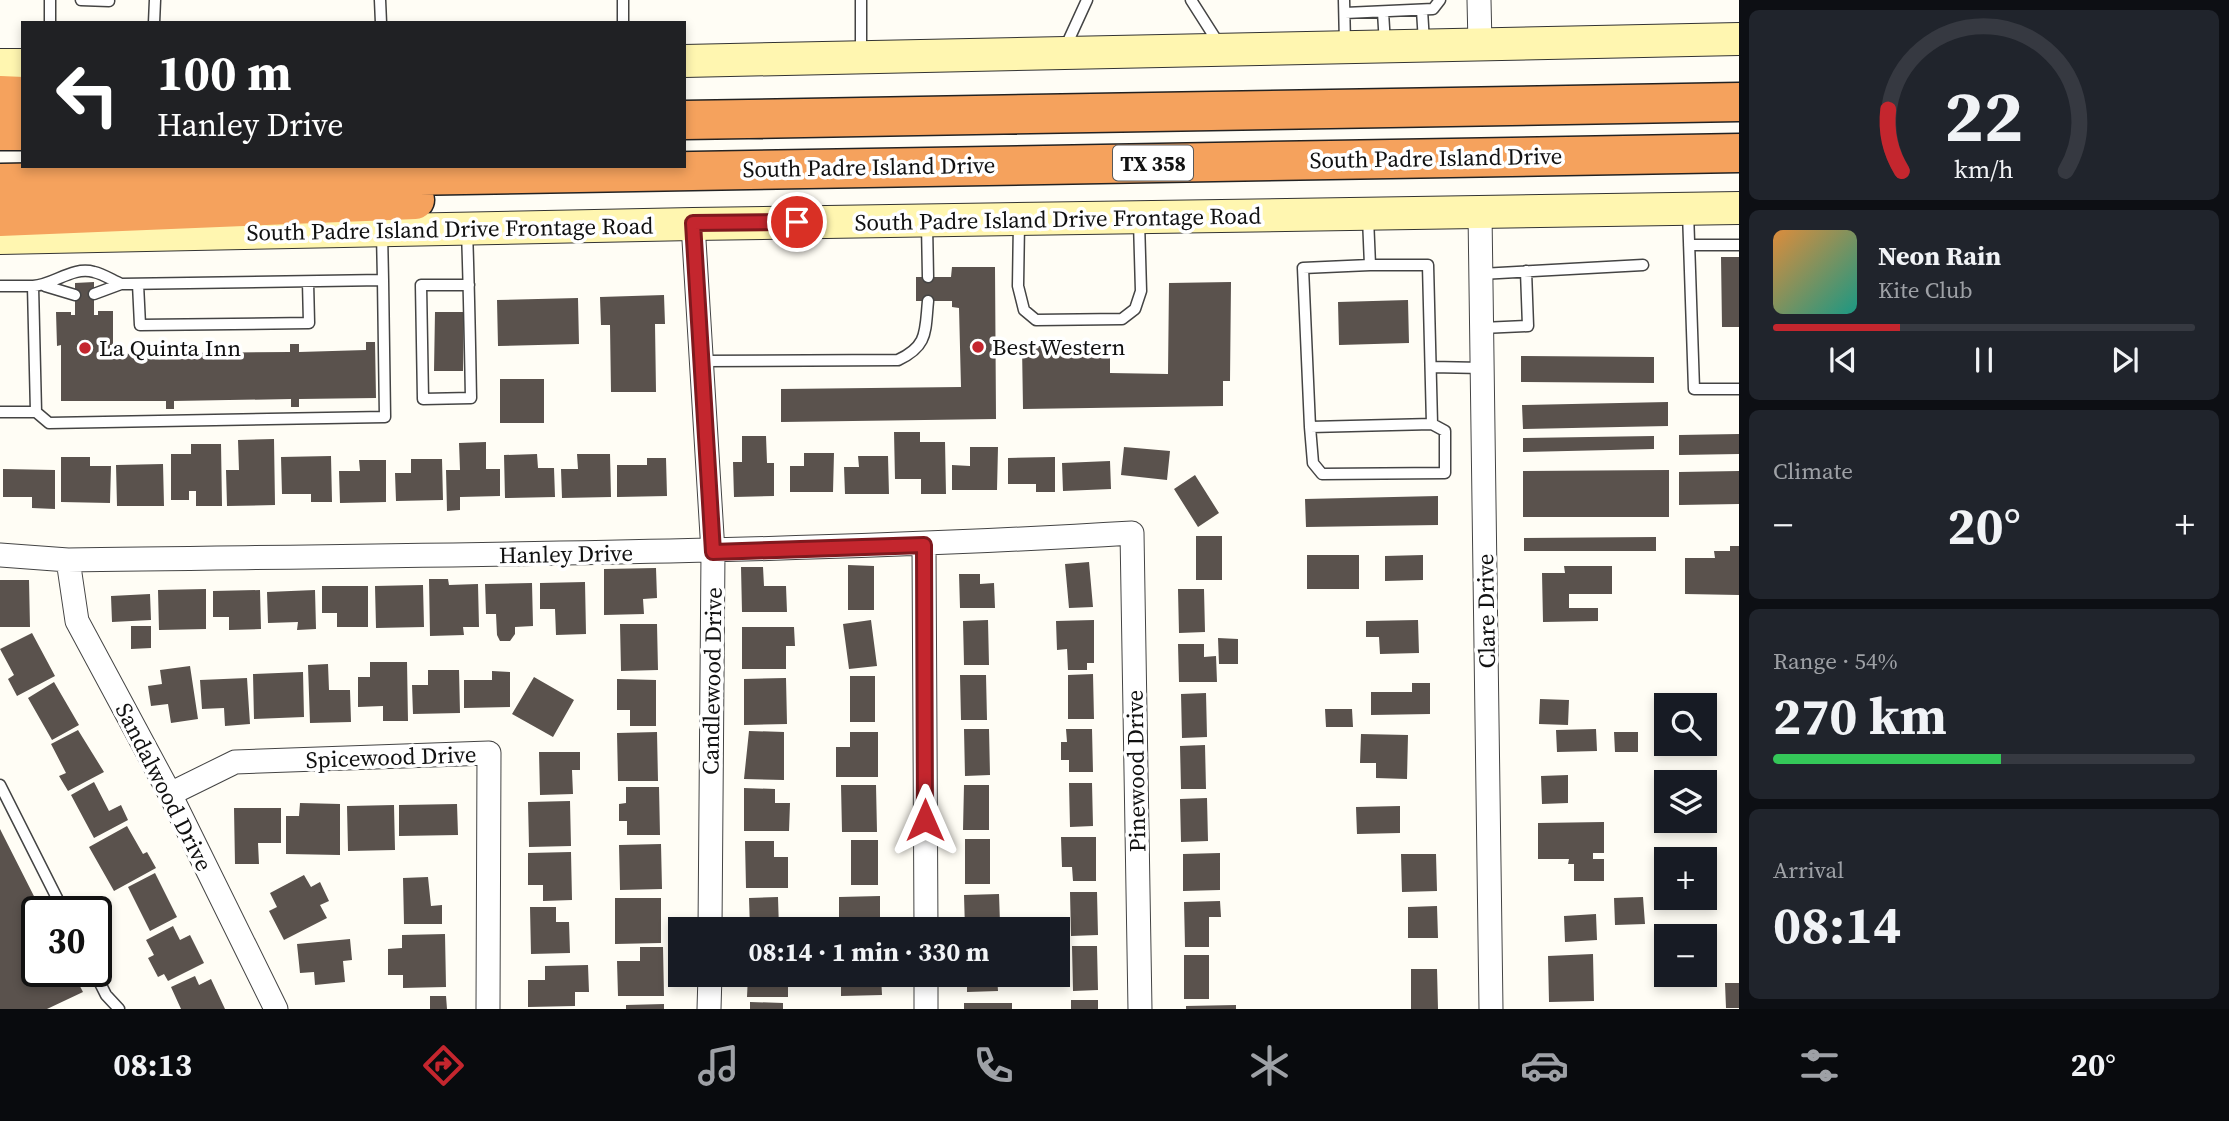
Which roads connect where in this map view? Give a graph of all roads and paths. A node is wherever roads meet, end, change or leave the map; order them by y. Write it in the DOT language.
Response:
graph roads {
  1 [pos="50,0"];
  2 [pos="81,0"];
  3 [pos="155,0"];
  4 [pos="380,0"];
  5 [pos="624,0"];
  6 [pos="860,0"];
  7 [pos="1087,0"];
  8 [pos="1191,0"];
  9 [pos="1344,0"];
  10 [pos="1440,0"];
  11 [pos="1479,0"];
  12 [pos="109,1"];
  13 [pos="1422,10"];
  14 [pos="1383,12"];
  15 [pos="1345,13"];
  16 [pos="50,21"];
  17 [pos="154,21"];
  18 [pos="381,21"];
  19 [pos="623,21"];
  20 [pos="1739,39"];
  21 [pos="1480,44"];
  22 [pos="1425,45"];
  23 [pos="1385,46"];
  24 [pos="1345,47"];
  25 [pos="1222,49"];
  26 [pos="1063,53"];
  27 [pos="862,57"];
  28 [pos="686,61"];
  29 [pos="0,65"];
  30 [pos="21,65"];
  31 [pos="0,95"];
  32 [pos="21,96"];
  33 [pos="1739,102"];
  34 [pos="686,120"];
  35 [pos="0,131"];
  36 [pos="21,131"];
  37 [pos="1739,153"];
  38 [pos="567,172"];
  39 [pos="0,183"];
  40 [pos="1739,208"];
  41 [pos="1688,209"];
  42 [pos="1480,214"];
  43 [pos="1368,215"];
  44 [pos="0,217"];
  45 [pos="1139,218"];
  46 [pos="1019,219"];
  47 [pos="927,221"];
  48 [pos="693,223"];
  49 [pos="467,228"];
  50 [pos="382,230"];
  51 [pos="0,238"];
  52 [pos="1689,245"];
  53 [pos="1739,245"];
  54 [pos="1370,265"];
  55 [pos="1643,265"];
  56 [pos="1527,271"];
  57 [pos="1481,274"];
  58 [pos="928,277"];
  59 [pos="383,280"];
  60 [pos="308,282"];
  61 [pos="121,284"];
  62 [pos="138,284"];
  63 [pos="469,285"];
  64 [pos="0,286"];
  65 [pos="39,286"];
  66 [pos="94,294"];
  67 [pos="75,295"];
  68 [pos="928,301"];
  69 [pos="1482,328"];
  70 [pos="702,361"];
  71 [pos="1431,366"];
  72 [pos="1483,368"];
  73 [pos="1739,389"];
  74 [pos="0,412"];
  75 [pos="36,412"];
  76 [pos="1432,424"];
  77 [pos="1310,427"];
  78 [pos="1132,533"];
  79 [pos="924,545"];
  80 [pos="713,552"];
  81 [pos="0,555"];
  82 [pos="68,560"];
  83 [pos="0,785"];
  84 [pos="170,794"];
  85 [pos="56,896"];
  86 [pos="710,917"];
  87 [pos="926,917"];
  88 [pos="102,987"];
  89 [pos="710,987"];
  90 [pos="926,987"];
  91 [pos="119,1009"];
  92 [pos="276,1009"];
  93 [pos="488,1009"];
  94 [pos="709,1009"];
  95 [pos="926,1009"];
  96 [pos="1140,1009"];
  97 [pos="1491,1009"];
  1 -- 16 [label="lane"];
  2 -- 12 [label="lane"];
  3 -- 17 [label="lane"];
  4 -- 18 [label="lane"];
  5 -- 19 [label="lane"];
  6 -- 27 [label="lane"];
  7 -- 26 [label="lane"];
  8 -- 25 [label="lane"];
  9 -- 15 [label="lane"];
  10 -- 13 [label="lane"];
  11 -- 21 [label="street"];
  13 -- 14 [label="lane"];
  13 -- 22 [label="lane"];
  14 -- 15 [label="lane"];
  14 -- 23 [label="lane"];
  15 -- 24 [label="lane"];
  20 -- 21 [label="main road"];
  21 -- 22 [label="main road"];
  22 -- 23 [label="main road"];
  23 -- 24 [label="main road"];
  24 -- 25 [label="main road"];
  25 -- 26 [label="main road"];
  26 -- 27 [label="main road"];
  27 -- 28 [label="main road"];
  29 -- 30 [label="main road"];
  31 -- 32 [label="highway"];
  33 -- 34 [label="highway, TX 358"];
  35 -- 36 [label="highway"];
  37 -- 38 [label="highway, South Padre Island Drive / TX 358"];
  38 -- 39 [label="highway, South Padre Island Drive / TX 358"];
  38 -- 44 [label="highway"];
  40 -- 41 [label="main road, South Padre Island Drive Frontage Road"];
  41 -- 42 [label="main road, South Padre Island Drive Frontage Road"];
  41 -- 52 [label="lane"];
  42 -- 43 [label="main road, South Padre Island Drive Frontage Road"];
  42 -- 57 [label="street, Clare Drive"];
  43 -- 45 [label="main road, South Padre Island Drive Frontage Road"];
  43 -- 54 [label="lane"];
  45 -- 46 [label="main road, South Padre Island Drive Frontage Road"];
  45 -- 46 [label="lane"];
  46 -- 47 [label="main road, South Padre Island Drive Frontage Road"];
  47 -- 48 [label="main road, South Padre Island Drive Frontage Road"];
  47 -- 58 [label="lane"];
  48 -- 49 [label="main road, South Padre Island Drive Frontage Road"];
  48 -- 70 [label="street, Candlewood Drive"];
  49 -- 50 [label="main road, South Padre Island Drive Frontage Road"];
  49 -- 63 [label="lane"];
  50 -- 51 [label="main road, South Padre Island Drive Frontage Road"];
  50 -- 59 [label="lane"];
  52 -- 53 [label="lane"];
  52 -- 73 [label="lane"];
  54 -- 71 [label="lane"];
  54 -- 77 [label="lane"];
  55 -- 56 [label="lane"];
  56 -- 57 [label="lane"];
  56 -- 69 [label="lane"];
  57 -- 69 [label="street, Clare Drive"];
  59 -- 60 [label="lane"];
  59 -- 75 [label="lane"];
  60 -- 62 [label="lane"];
  60 -- 62 [label="lane"];
  61 -- 62 [label="lane"];
  61 -- 65 [label="lane"];
  61 -- 66 [label="lane"];
  63 -- 63 [label="lane"];
  64 -- 65 [label="lane"];
  65 -- 67 [label="lane"];
  65 -- 75 [label="lane"];
  68 -- 70 [label="lane"];
  69 -- 72 [label="street, Clare Drive"];
  70 -- 80 [label="street, Candlewood Drive"];
  71 -- 72 [label="lane"];
  71 -- 76 [label="lane"];
  72 -- 97 [label="street, Clare Drive"];
  74 -- 75 [label="lane"];
  76 -- 77 [label="lane"];
  76 -- 77 [label="lane"];
  78 -- 79 [label="street, Hanley Drive"];
  78 -- 96 [label="street, Pinewood Drive"];
  79 -- 80 [label="street, Hanley Drive"];
  79 -- 87 [label="street"];
  80 -- 82 [label="street, Hanley Drive"];
  80 -- 86 [label="street, Candlewood Drive"];
  81 -- 82 [label="street, Hanley Drive"];
  82 -- 84 [label="street, Sandalwood Drive"];
  83 -- 85 [label="lane"];
  84 -- 92 [label="street, Sandalwood Drive"];
  84 -- 93 [label="street, Spicewood Drive"];
  88 -- 91 [label="lane"];
  89 -- 94 [label="street"];
  90 -- 95 [label="street"];
}
